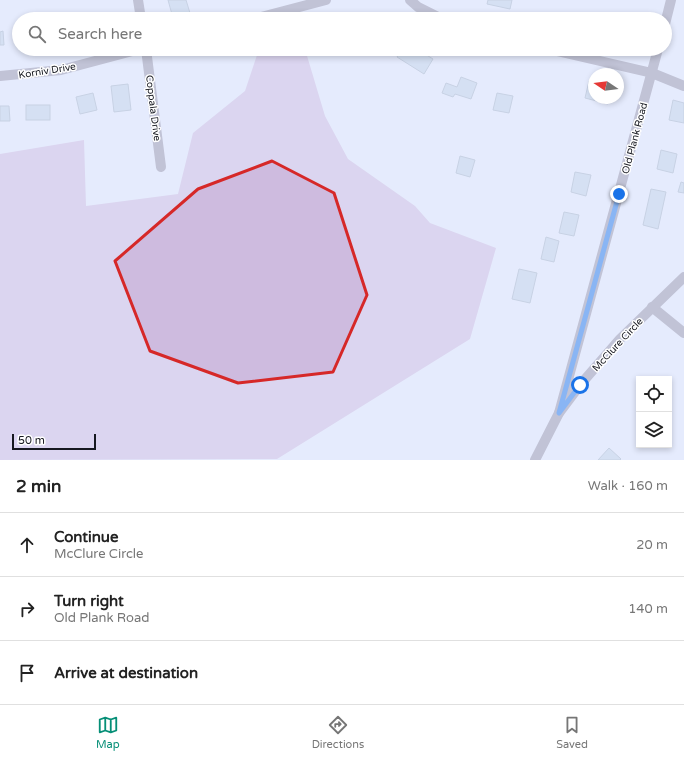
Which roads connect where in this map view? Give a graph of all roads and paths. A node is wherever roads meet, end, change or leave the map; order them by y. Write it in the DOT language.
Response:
graph roads {
  1 [pos="138,0"];
  2 [pos="326,0"];
  3 [pos="410,0"];
  4 [pos="672,0"];
  5 [pos="140,12"];
  6 [pos="281,12"];
  7 [pos="428,12"];
  8 [pos="668,12"];
  9 [pos="114,56"];
  10 [pos="147,56"];
  11 [pos="578,56"];
  12 [pos="656,56"];
  13 [pos="652,73"];
  14 [pos="0,76"];
  15 [pos="684,86"];
  16 [pos="161,167"];
  17 [pos="684,276"];
  18 [pos="652,307"];
  19 [pos="684,333"];
  20 [pos="559,413"];
  21 [pos="535,460"];
  1 -- 5 [label="street"];
  2 -- 6 [label="street"];
  3 -- 7 [label="street"];
  4 -- 8 [label="street"];
  9 -- 14 [label="street, Korniv Drive"];
  10 -- 16 [label="street, Coppala Drive"];
  11 -- 13 [label="street"];
  12 -- 13 [label="street, Old Plank Road"];
  13 -- 15 [label="street"];
  13 -- 20 [label="street, Old Plank Road"];
  17 -- 18 [label="street, McClure Circle"];
  18 -- 19 [label="street"];
  18 -- 20 [label="street, McClure Circle"];
  20 -- 21 [label="street, McClure Circle"];
}
